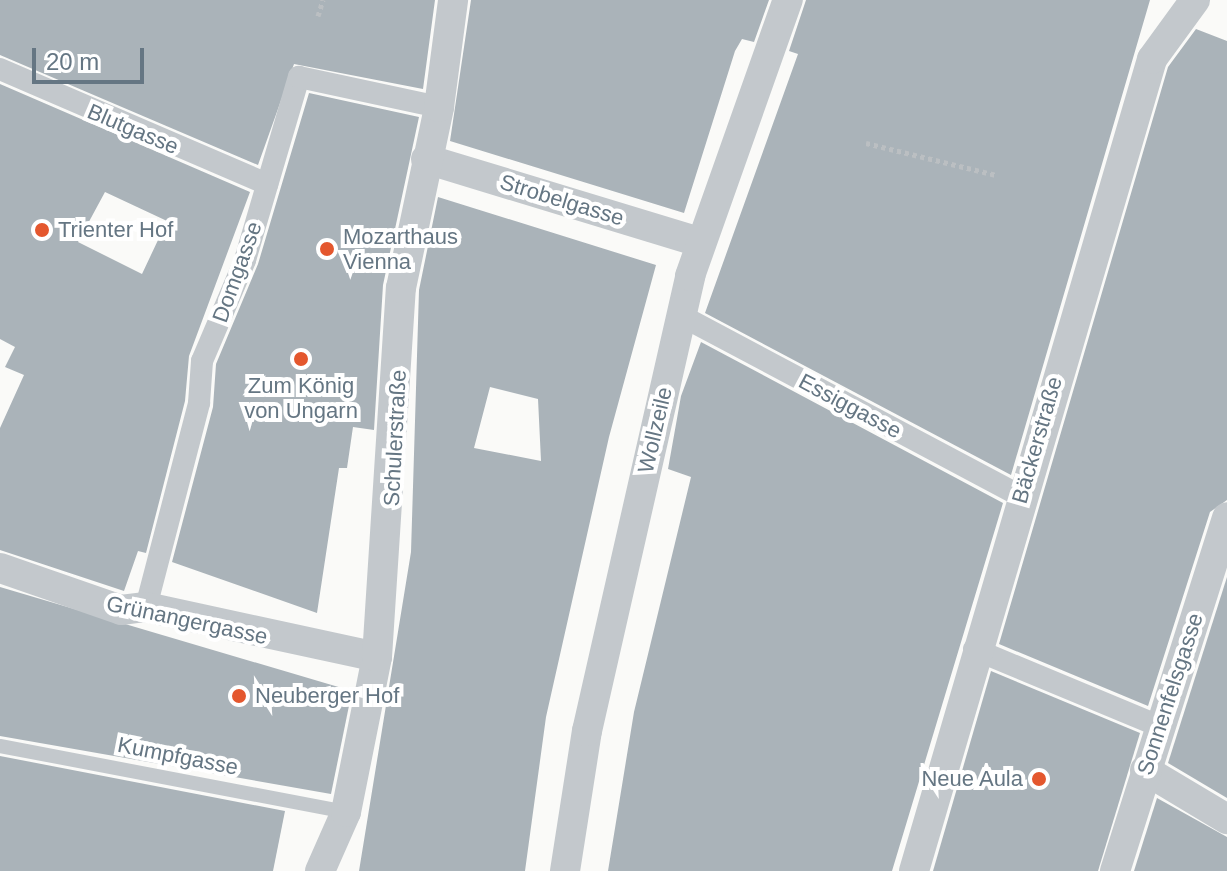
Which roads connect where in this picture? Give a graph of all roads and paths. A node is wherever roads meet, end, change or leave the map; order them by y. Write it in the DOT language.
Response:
graph roads {
  1 [pos="323,0"];
  2 [pos="453,0"];
  3 [pos="788,0"];
  4 [pos="1187,8"];
  5 [pos="318,16"];
  6 [pos="0,69"];
  7 [pos="439,107"];
  8 [pos="866,143"];
  9 [pos="426,159"];
  10 [pos="996,175"];
  11 [pos="267,184"];
  12 [pos="699,242"];
  13 [pos="680,315"];
  14 [pos="1020,496"];
  15 [pos="1227,517"];
  16 [pos="0,568"];
  17 [pos="146,607"];
  18 [pos="974,649"];
  19 [pos="377,657"];
  20 [pos="1159,726"];
  21 [pos="0,746"];
  22 [pos="1145,770"];
  23 [pos="346,812"];
  24 [pos="1227,819"];
  25 [pos="320,871"];
  26 [pos="565,871"];
  27 [pos="914,871"];
  28 [pos="1115,871"];
  1 -- 5 [label="path"];
  2 -- 7 [label="street, Schulerstraße"];
  3 -- 12 [label="street, Wollzeile"];
  4 -- 14 [label="street, Bäckerstraße"];
  6 -- 11 [label="street, Blutgasse"];
  7 -- 9 [label="street, Schulerstraße"];
  7 -- 11 [label="street, Domgasse"];
  8 -- 10 [label="path"];
  9 -- 12 [label="street, Strobelgasse"];
  9 -- 19 [label="street, Schulerstraße"];
  11 -- 17 [label="street, Domgasse"];
  12 -- 13 [label="street, Wollzeile"];
  13 -- 14 [label="street, Essiggasse"];
  13 -- 26 [label="street, Wollzeile"];
  14 -- 18 [label="street, Bäckerstraße"];
  15 -- 20 [label="street, Sonnenfelsgasse"];
  16 -- 17 [label="street, Grünangergasse"];
  17 -- 19 [label="street, Grünangergasse"];
  18 -- 20 [label="street"];
  18 -- 27 [label="street, Bäckerstraße"];
  19 -- 23 [label="street, Schulerstraße"];
  20 -- 22 [label="street, Sonnenfelsgasse"];
  21 -- 23 [label="lane, Kumpfgasse"];
  22 -- 24 [label="street"];
  22 -- 28 [label="street, Sonnenfelsgasse"];
  23 -- 25 [label="street, Schulerstraße"];
}
